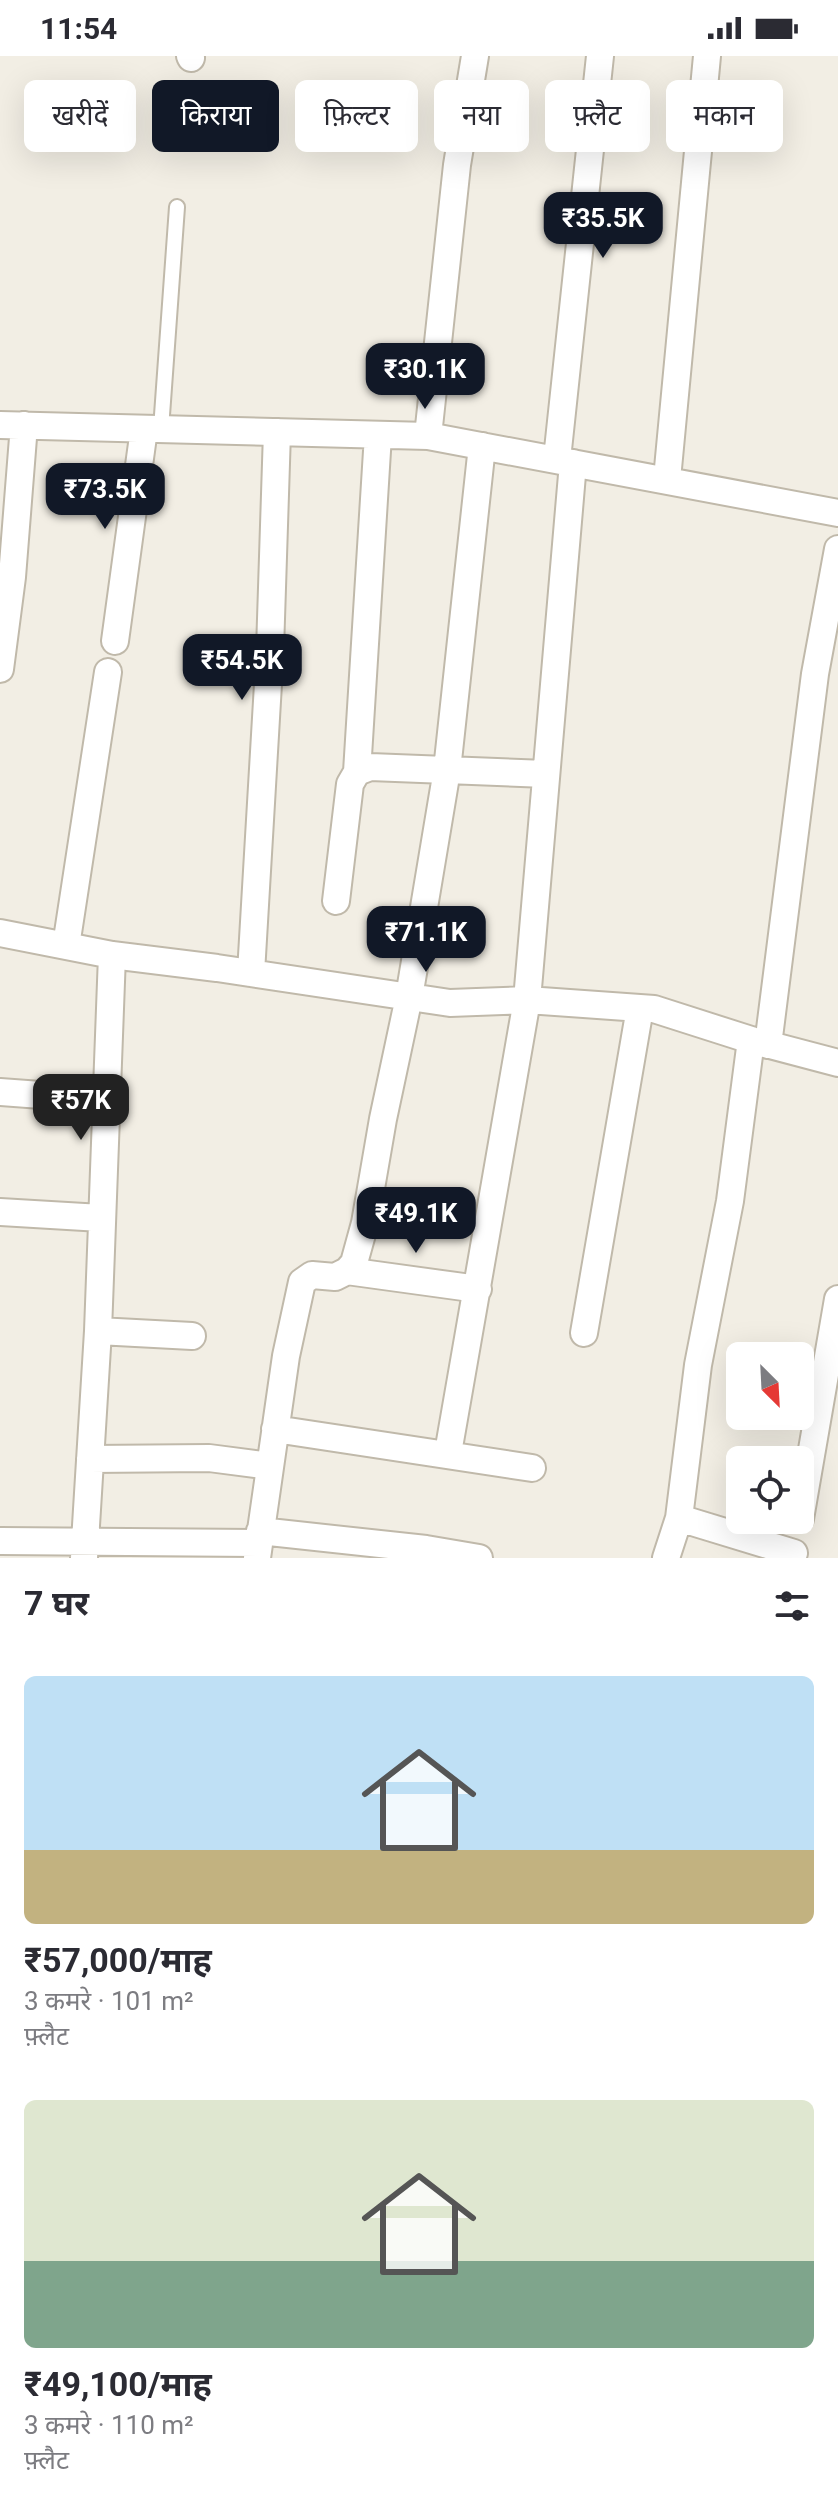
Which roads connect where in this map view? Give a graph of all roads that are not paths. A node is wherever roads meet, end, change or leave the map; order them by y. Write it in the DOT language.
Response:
graph roads {
  1 [pos="475,56"];
  2 [pos="600,56"];
  3 [pos="707,56"];
  4 [pos="177,207"];
  5 [pos="12,425"];
  6 [pos="152,429"];
  7 [pos="277,432"];
  8 [pos="378,435"];
  9 [pos="428,436"];
  10 [pos="482,446"];
  11 [pos="565,461"];
  12 [pos="667,479"];
  13 [pos="838,513"];
  14 [pos="838,549"];
  15 [pos="115,641"];
  16 [pos="0,669"];
  17 [pos="108,672"];
  18 [pos="447,770"];
  19 [pos="357,772"];
  20 [pos="546,774"];
  21 [pos="336,901"];
  22 [pos="0,933"];
  23 [pos="66,946"];
  24 [pos="112,955"];
  25 [pos="251,973"];
  26 [pos="409,997"];
  27 [pos="527,1000"];
  28 [pos="640,1008"];
  29 [pos="760,1043"];
  30 [pos="838,1063"];
  31 [pos="0,1092"];
  32 [pos="108,1100"];
  33 [pos="0,1212"];
  34 [pos="101,1218"];
  35 [pos="347,1271"];
  36 [pos="478,1289"];
  37 [pos="838,1299"];
  38 [pos="98,1331"];
  39 [pos="584,1333"];
  40 [pos="192,1336"];
  41 [pos="275,1429"];
  42 [pos="813,1446"];
  43 [pos="448,1453"];
  44 [pos="90,1459"];
  45 [pos="270,1466"];
  46 [pos="532,1468"];
  47 [pos="679,1518"];
  48 [pos="798,1534"];
  49 [pos="0,1541"];
  50 [pos="259,1544"];
  51 [pos="84,1551"];
  52 [pos="794,1555"];
  53 [pos="479,1558"];
  54 [pos="666,1558"];
  1 -- 9 [label="street"];
  2 -- 11 [label="street"];
  3 -- 12 [label="street"];
  4 -- 6 [label="lane"];
  5 -- 6 [label="street"];
  5 -- 16 [label="street"];
  6 -- 7 [label="street"];
  6 -- 15 [label="street"];
  7 -- 8 [label="street"];
  7 -- 25 [label="street"];
  8 -- 9 [label="street"];
  8 -- 19 [label="street"];
  9 -- 10 [label="street"];
  10 -- 11 [label="street"];
  10 -- 18 [label="street"];
  11 -- 12 [label="street"];
  11 -- 20 [label="street"];
  12 -- 13 [label="street"];
  14 -- 29 [label="street"];
  17 -- 23 [label="street"];
  18 -- 19 [label="street"];
  18 -- 20 [label="street"];
  18 -- 26 [label="street"];
  19 -- 21 [label="street"];
  20 -- 27 [label="street"];
  22 -- 23 [label="street"];
  23 -- 24 [label="street"];
  24 -- 25 [label="street"];
  24 -- 32 [label="street"];
  25 -- 26 [label="street"];
  26 -- 27 [label="street"];
  26 -- 35 [label="street"];
  27 -- 28 [label="street"];
  27 -- 36 [label="street"];
  28 -- 29 [label="street"];
  28 -- 39 [label="street"];
  29 -- 30 [label="street"];
  29 -- 47 [label="street"];
  31 -- 32 [label="street"];
  32 -- 34 [label="street"];
  33 -- 34 [label="street"];
  34 -- 38 [label="street"];
  35 -- 36 [label="street"];
  35 -- 41 [label="street"];
  36 -- 43 [label="street"];
  37 -- 42 [label="street"];
  38 -- 40 [label="street"];
  38 -- 44 [label="street"];
  41 -- 43 [label="street"];
  41 -- 45 [label="street"];
  43 -- 46 [label="street"];
  44 -- 45 [label="street"];
  44 -- 51 [label="street"];
  45 -- 50 [label="street"];
  47 -- 52 [label="street"];
  47 -- 54 [label="street"];
  48 -- 52 [label="street"];
  49 -- 51 [label="street"];
  50 -- 51 [label="street"];
  50 -- 53 [label="street"];
}
